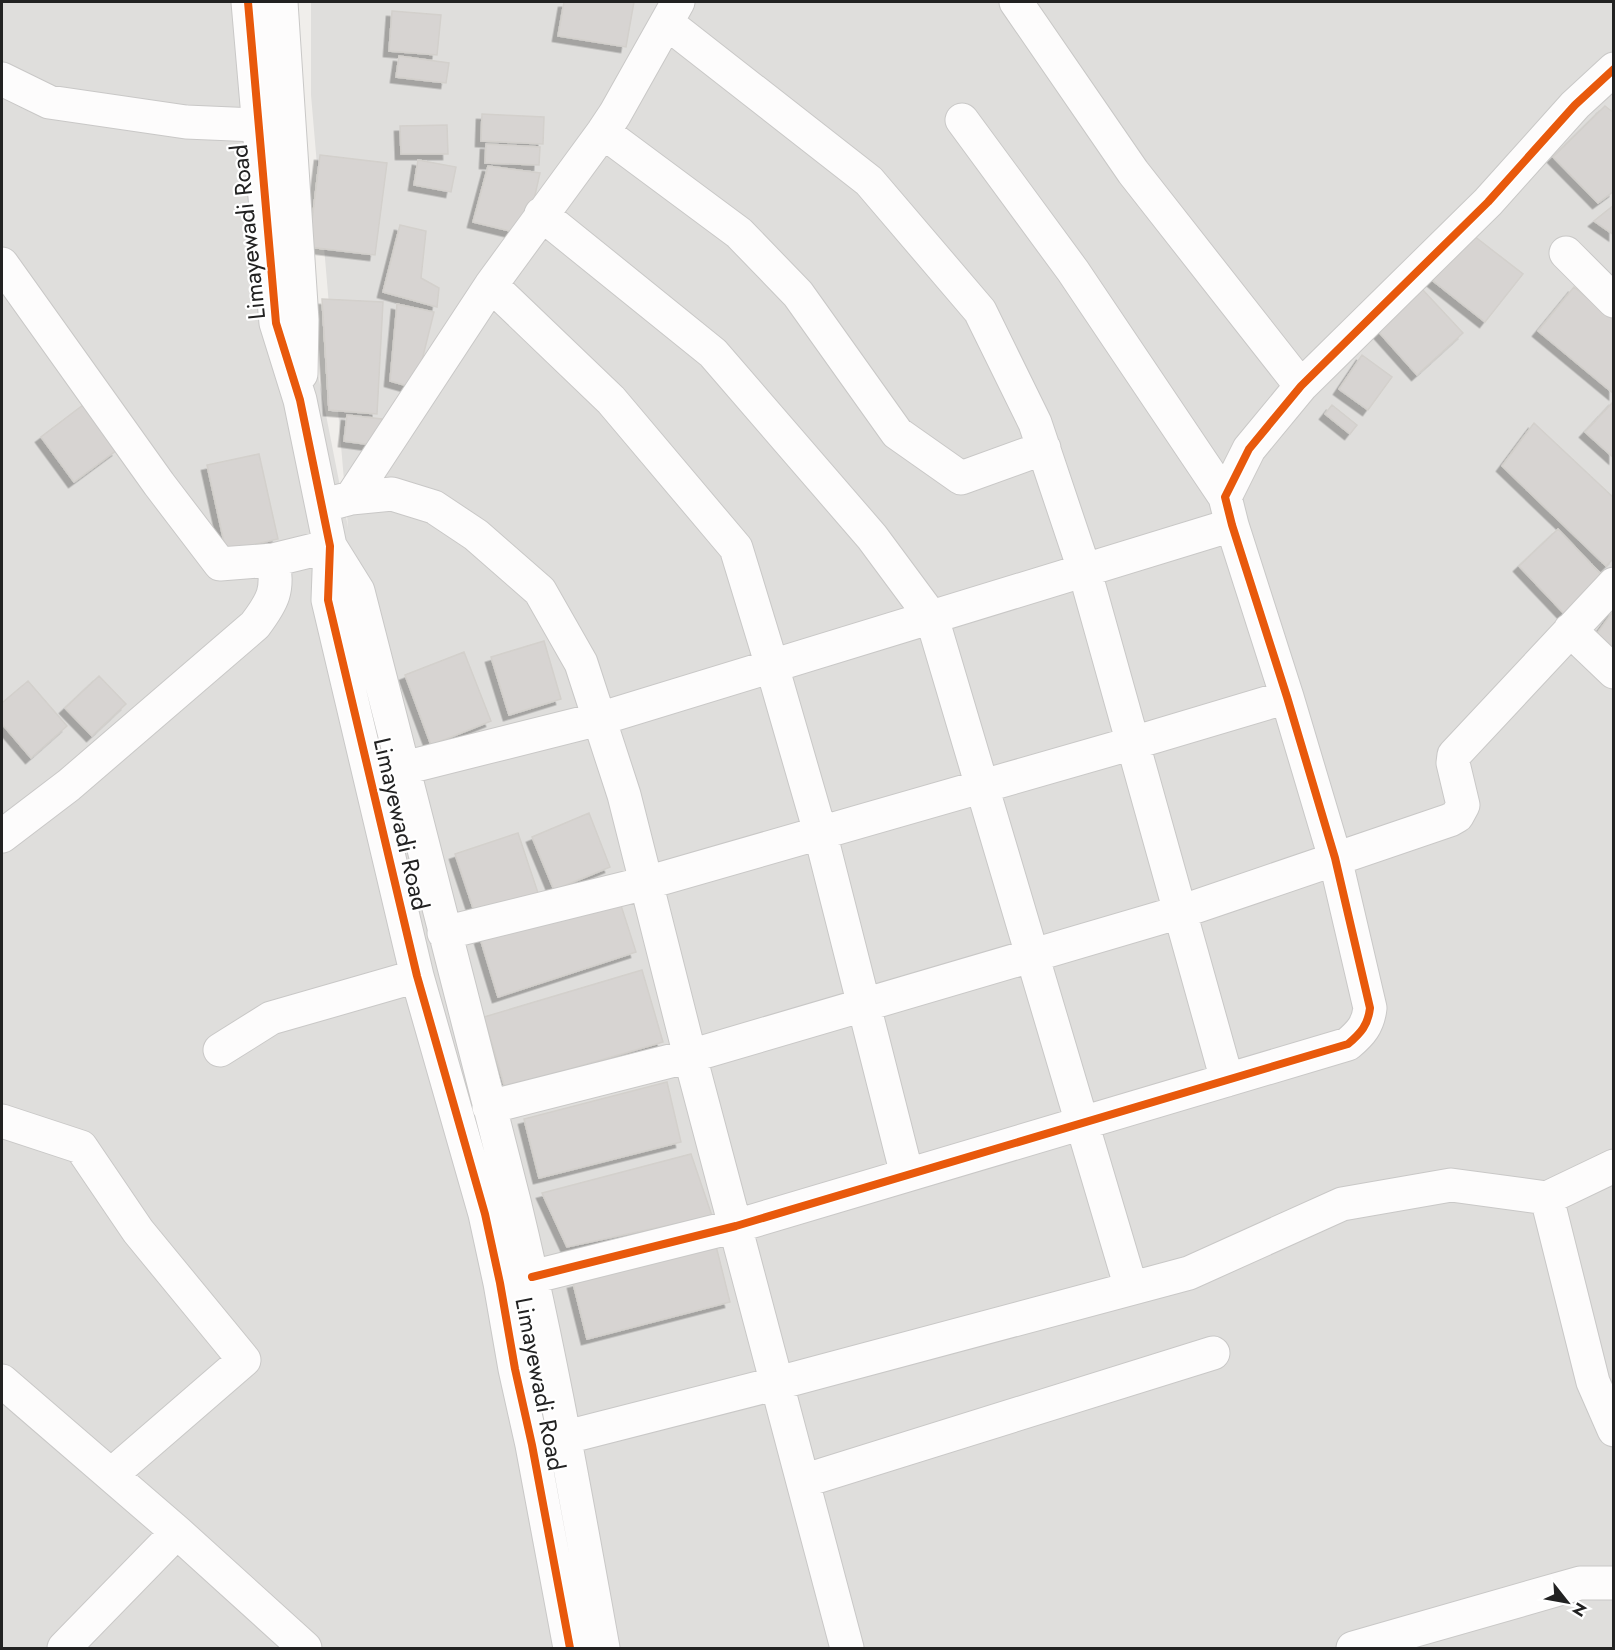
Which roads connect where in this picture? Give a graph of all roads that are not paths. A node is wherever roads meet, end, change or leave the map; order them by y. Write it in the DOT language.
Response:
graph roads {
  1 [pos="248,2"];
  2 [pos="281,2"];
  3 [pos="1016,2"];
  4 [pos="672,12"];
  5 [pos="1614,69"];
  6 [pos="2,79"];
  7 [pos="962,120"];
  8 [pos="258,124"];
  9 [pos="603,132"];
  10 [pos="541,214"];
  11 [pos="1566,253"];
  12 [pos="2,264"];
  13 [pos="491,285"];
  14 [pos="1614,301"];
  15 [pos="1301,386"];
  16 [pos="300,400"];
  17 [pos="1044,448"];
  18 [pos="337,502"];
  19 [pos="1229,511"];
  20 [pos="330,546"];
  21 [pos="273,560"];
  22 [pos="1085,572"];
  23 [pos="1614,584"];
  24 [pos="932,618"];
  25 [pos="1570,630"];
  26 [pos="772,666"];
  27 [pos="1614,672"];
  28 [pos="1287,697"];
  29 [pos="599,719"];
  30 [pos="1133,743"];
  31 [pos="404,768"];
  32 [pos="981,786"];
  33 [pos="819,832"];
  34 [pos="2,837"];
  35 [pos="1335,858"];
  36 [pos="646,883"];
  37 [pos="1180,912"];
  38 [pos="444,933"];
  39 [pos="1032,956"];
  40 [pos="417,976"];
  41 [pos="864,1005"];
  42 [pos="220,1050"];
  43 [pos="690,1056"];
  44 [pos="1227,1080"];
  45 [pos="489,1107"];
  46 [pos="2,1120"];
  47 [pos="1082,1123"];
  48 [pos="1614,1166"];
  49 [pos="907,1175"];
  50 [pos="1547,1198"];
  51 [pos="736,1226"];
  52 [pos="532,1277"];
  53 [pos="1131,1288"];
  54 [pos="1213,1353"];
  55 [pos="2,1381"];
  56 [pos="777,1383"];
  57 [pos="1614,1430"];
  58 [pos="565,1438"];
  59 [pos="532,1445"];
  60 [pos="111,1475"];
  61 [pos="803,1481"];
  62 [pos="177,1532"];
  63 [pos="1614,1568"];
  64 [pos="1613,1583"];
  65 [pos="64,1648"];
  66 [pos="305,1648"];
  67 [pos="570,1648"];
  68 [pos="603,1648"];
  69 [pos="847,1648"];
  70 [pos="1353,1648"];
  1 -- 8 [label="street, Limayewadi Road"];
  2 -- 16 [label="street, Limayewadi Road"];
  3 -- 15 [label="street"];
  4 -- 9 [label="street"];
  4 -- 17 [label="street"];
  5 -- 15 [label="street"];
  6 -- 8 [label="street"];
  7 -- 19 [label="street"];
  8 -- 16 [label="street, Limayewadi Road"];
  9 -- 10 [label="street"];
  9 -- 17 [label="street"];
  10 -- 13 [label="street"];
  10 -- 24 [label="street"];
  11 -- 14 [label="street"];
  12 -- 21 [label="street"];
  13 -- 18 [label="street"];
  13 -- 26 [label="street"];
  15 -- 19 [label="street"];
  16 -- 18 [label="street, Limayewadi Road"];
  17 -- 22 [label="street"];
  18 -- 20 [label="street, Limayewadi Road"];
  18 -- 29 [label="street"];
  19 -- 22 [label="street"];
  19 -- 28 [label="street"];
  20 -- 21 [label="street"];
  20 -- 31 [label="street, Limayewadi Road"];
  20 -- 40 [label="street, Limayewadi Road"];
  21 -- 34 [label="street"];
  22 -- 24 [label="street"];
  22 -- 30 [label="street"];
  23 -- 25 [label="street"];
  24 -- 26 [label="street"];
  24 -- 32 [label="street"];
  25 -- 27 [label="street"];
  25 -- 35 [label="street"];
  26 -- 29 [label="street"];
  26 -- 33 [label="street"];
  28 -- 30 [label="street"];
  28 -- 35 [label="street"];
  29 -- 31 [label="street"];
  29 -- 36 [label="street"];
  30 -- 32 [label="street"];
  30 -- 37 [label="street"];
  31 -- 38 [label="street, Limayewadi Road"];
  32 -- 33 [label="street"];
  32 -- 39 [label="street"];
  33 -- 36 [label="street"];
  33 -- 41 [label="street"];
  35 -- 37 [label="street"];
  35 -- 44 [label="street"];
  36 -- 38 [label="street"];
  36 -- 43 [label="street"];
  37 -- 39 [label="street"];
  37 -- 44 [label="street"];
  38 -- 45 [label="street, Limayewadi Road"];
  39 -- 41 [label="street"];
  39 -- 47 [label="street"];
  40 -- 42 [label="street"];
  40 -- 59 [label="street, Limayewadi Road"];
  41 -- 43 [label="street"];
  41 -- 49 [label="street"];
  43 -- 45 [label="street"];
  43 -- 51 [label="street"];
  44 -- 47 [label="street"];
  45 -- 52 [label="street, Limayewadi Road"];
  46 -- 60 [label="street"];
  47 -- 49 [label="street"];
  47 -- 53 [label="street"];
  48 -- 50 [label="street"];
  49 -- 51 [label="street"];
  50 -- 53 [label="street"];
  50 -- 57 [label="street"];
  51 -- 52 [label="street"];
  51 -- 56 [label="street"];
  52 -- 58 [label="street, Limayewadi Road"];
  53 -- 56 [label="street"];
  54 -- 61 [label="street"];
  55 -- 60 [label="street"];
  56 -- 58 [label="street"];
  56 -- 61 [label="street"];
  58 -- 59 [label="street"];
  58 -- 68 [label="street, Limayewadi Road"];
  59 -- 67 [label="street, Limayewadi Road"];
  60 -- 62 [label="street"];
  61 -- 69 [label="street"];
  62 -- 65 [label="street"];
  62 -- 66 [label="street"];
  63 -- 64 [label="street"];
  64 -- 70 [label="street"];
}
